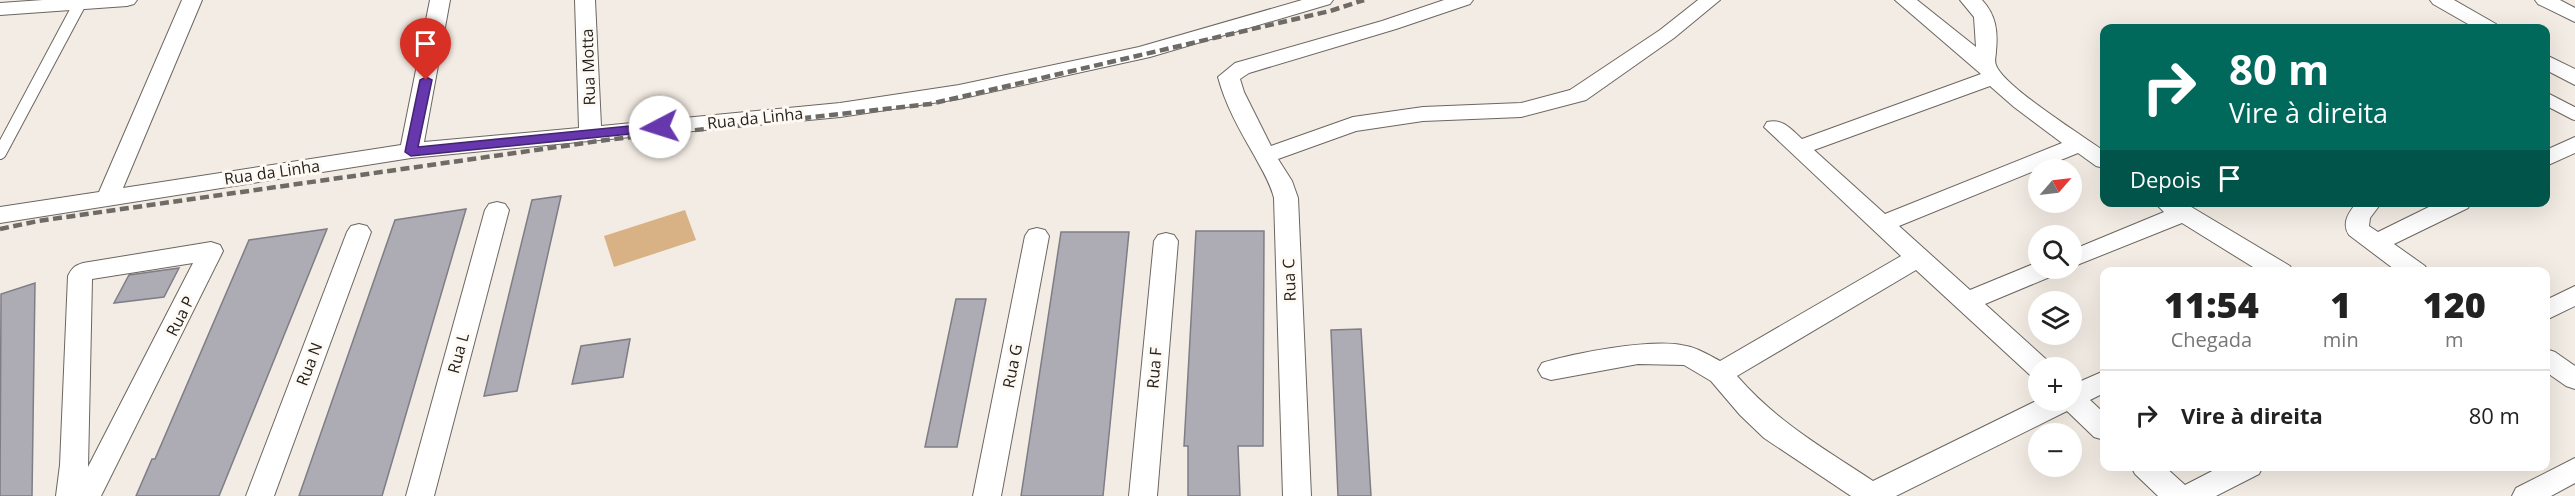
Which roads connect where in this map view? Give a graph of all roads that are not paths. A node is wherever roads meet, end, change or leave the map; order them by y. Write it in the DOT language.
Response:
graph roads {
  1 [pos="192,0"];
  2 [pos="440,0"];
  3 [pos="585,0"];
  4 [pos="1323,0"];
  5 [pos="1463,0"];
  6 [pos="1710,0"];
  7 [pos="1905,0"];
  8 [pos="1970,0"];
  9 [pos="2440,0"];
  10 [pos="2545,0"];
  11 [pos="119,1"];
  12 [pos="79,5"];
  13 [pos="0,9"];
  14 [pos="2575,16"];
  15 [pos="2482,24"];
  16 [pos="2550,63"];
  17 [pos="1989,71"];
  18 [pos="2575,78"];
  19 [pos="2550,101"];
  20 [pos="2575,114"];
  21 [pos="1775,127"];
  22 [pos="590,133"];
  23 [pos="2080,144"];
  24 [pos="2575,144"];
  25 [pos="1799,148"];
  26 [pos="411,152"];
  27 [pos="0,153"];
  28 [pos="1265,156"];
  29 [pos="2550,157"];
  30 [pos="2100,158"];
  31 [pos="108,196"];
  32 [pos="2367,207"];
  33 [pos="2450,207"];
  34 [pos="2173,208"];
  35 [pos="497,210"];
  36 [pos="0,215"];
  37 [pos="1882,224"];
  38 [pos="359,232"];
  39 [pos="1037,237"];
  40 [pos="1166,241"];
  41 [pos="2379,246"];
  42 [pos="2082,254"];
  43 [pos="1918,257"];
  44 [pos="2273,267"];
  45 [pos="2409,267"];
  46 [pos="2028,276"];
  47 [pos="2575,295"];
  48 [pos="1968,301"];
  49 [pos="2550,309"];
  50 [pos="2028,358"];
  51 [pos="2550,362"];
  52 [pos="1551,370"];
  53 [pos="1720,374"];
  54 [pos="2575,379"];
  55 [pos="2100,383"];
  56 [pos="2082,393"];
  57 [pos="2082,408"];
  58 [pos="2042,411"];
  59 [pos="2100,425"];
  60 [pos="2575,469"];
  61 [pos="2150,471"];
  62 [pos="2241,471"];
  63 [pos="2208,493"];
  64 [pos="70,496"];
  65 [pos="87,496"];
  66 [pos="260,496"];
  67 [pos="420,496"];
  68 [pos="987,496"];
  69 [pos="1143,496"];
  70 [pos="1297,496"];
  71 [pos="1870,496"];
  72 [pos="2177,496"];
  73 [pos="2526,496"];
  1 -- 31 [label="street"];
  2 -- 26 [label="street"];
  3 -- 22 [label="street, Rua Motta"];
  4 -- 22 [label="street, Rua da Linha"];
  5 -- 28 [label="street, Rua C"];
  6 -- 28 [label="street"];
  7 -- 17 [label="street"];
  8 -- 17 [label="street"];
  9 -- 15 [label="street"];
  10 -- 14 [label="street"];
  11 -- 12 [label="street"];
  12 -- 13 [label="street"];
  12 -- 27 [label="lane"];
  16 -- 18 [label="street"];
  17 -- 23 [label="street"];
  17 -- 25 [label="street"];
  19 -- 20 [label="lane"];
  21 -- 25 [label="street"];
  22 -- 26 [label="street, Rua da Linha"];
  23 -- 30 [label="street"];
  23 -- 37 [label="street"];
  24 -- 29 [label="street"];
  25 -- 37 [label="street"];
  26 -- 31 [label="street, Rua da Linha"];
  28 -- 70 [label="street, Rua C"];
  31 -- 36 [label="street, Rua da Linha"];
  32 -- 41 [label="street"];
  33 -- 41 [label="street"];
  34 -- 42 [label="street"];
  34 -- 44 [label="street"];
  35 -- 67 [label="street, Rua L"];
  37 -- 43 [label="street"];
  38 -- 66 [label="street, Rua N"];
  39 -- 68 [label="street, Rua G"];
  40 -- 69 [label="street, Rua F"];
  41 -- 45 [label="street"];
  43 -- 48 [label="street"];
  43 -- 53 [label="street"];
  46 -- 48 [label="street"];
  47 -- 49 [label="street"];
  48 -- 50 [label="street"];
  51 -- 54 [label="street"];
  52 -- 53 [label="street"];
  53 -- 71 [label="street"];
  55 -- 56 [label="street"];
  57 -- 59 [label="street"];
  58 -- 71 [label="street"];
  60 -- 73 [label="street"];
  61 -- 72 [label="street"];
  62 -- 63 [label="street"];
  64 -- 65 [label="street, Rua P"];
}
